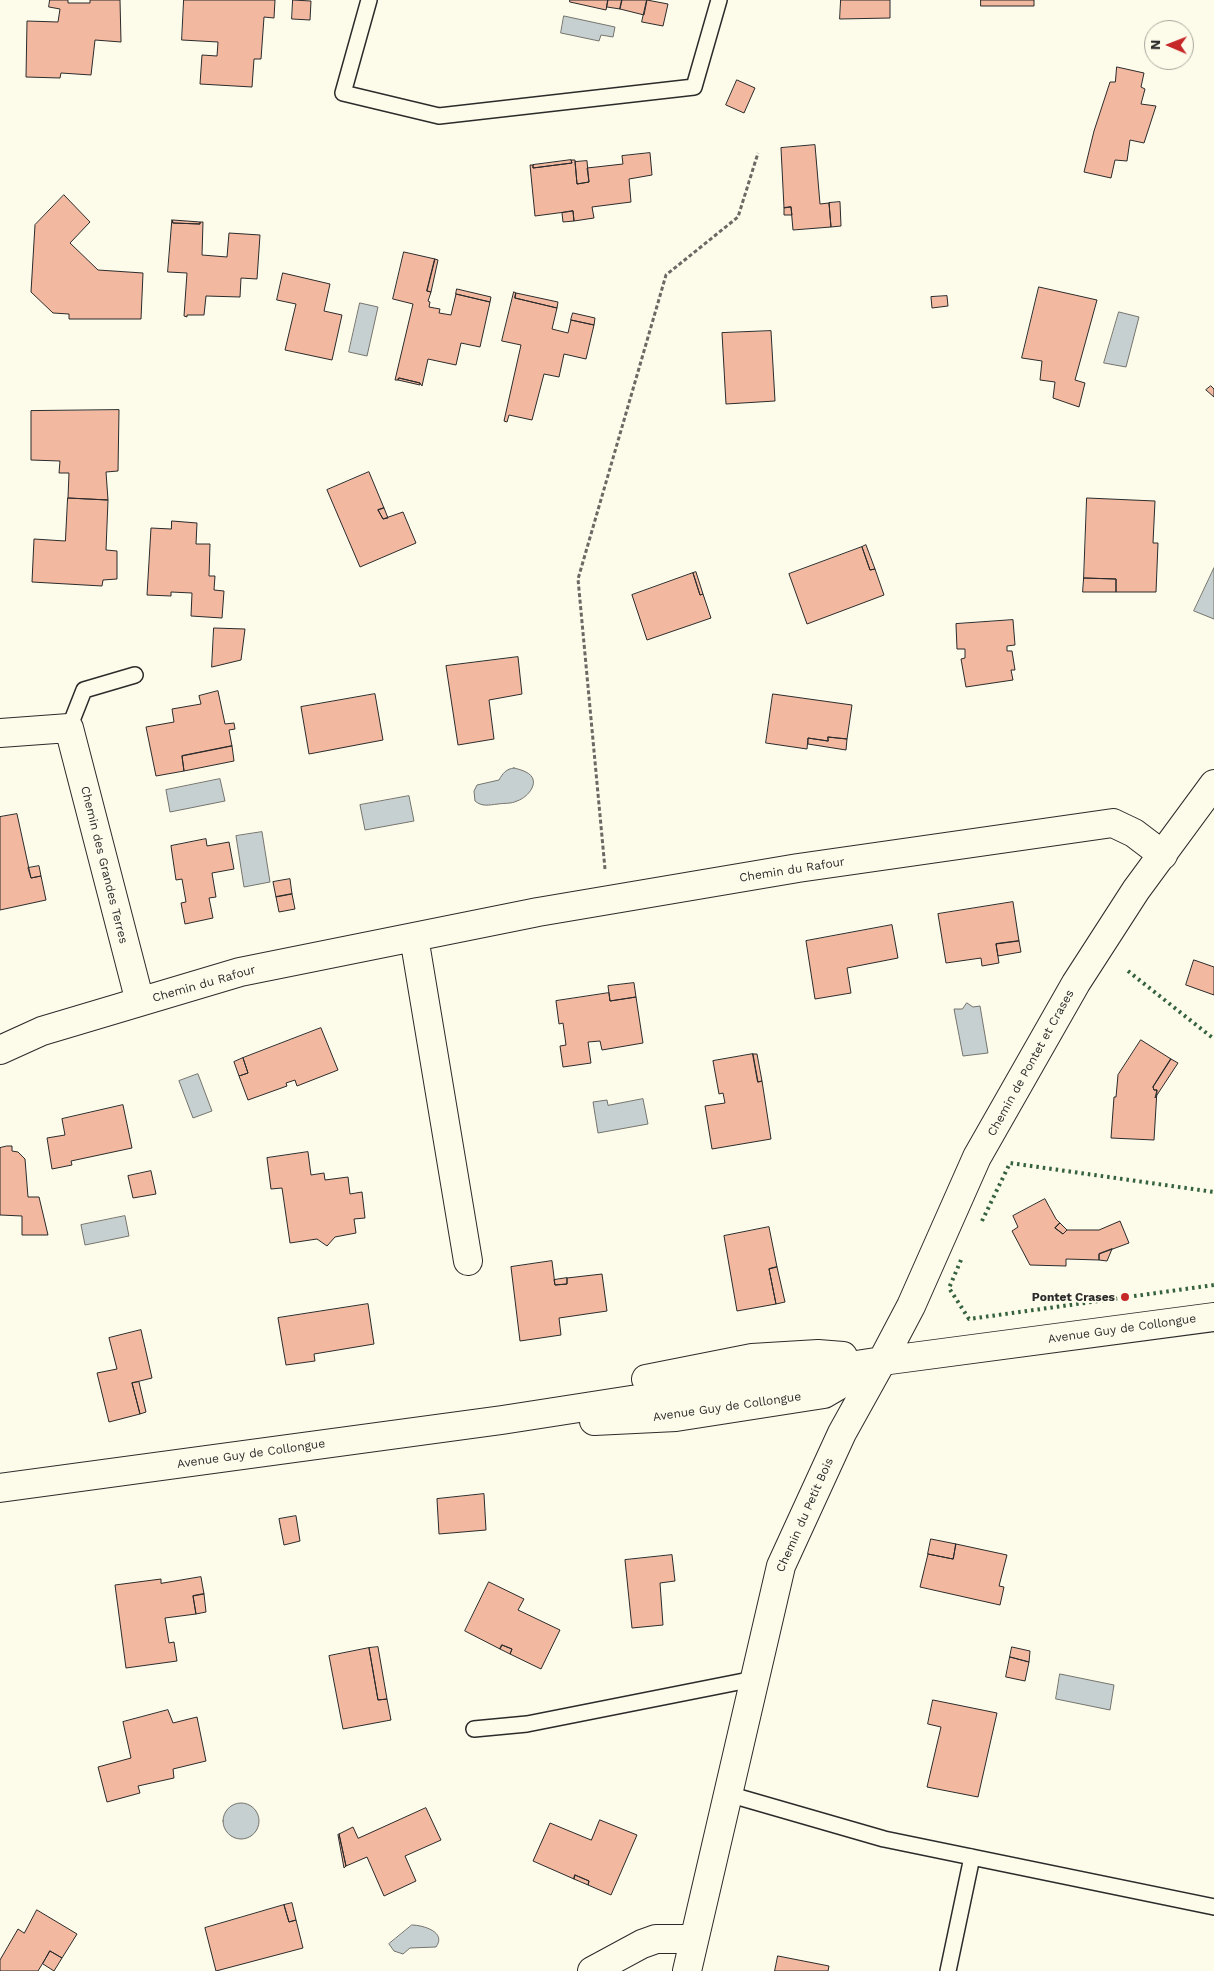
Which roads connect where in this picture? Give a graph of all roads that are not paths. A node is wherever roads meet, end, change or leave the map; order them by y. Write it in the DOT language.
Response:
graph roads {
  1 [pos="369,0"];
  2 [pos="719,0"];
  3 [pos="135,675"];
  4 [pos="69,728"];
  5 [pos="0,733"];
  6 [pos="1214,784"];
  7 [pos="1163,855"];
  8 [pos="414,938"];
  9 [pos="140,1002"];
  10 [pos="0,1050"];
  11 [pos="468,1261"];
  12 [pos="1214,1317"];
  13 [pos="882,1361"];
  14 [pos="502,1420"];
  15 [pos="0,1488"];
  16 [pos="754,1679"];
  17 [pos="474,1729"];
  18 [pos="728,1794"];
  19 [pos="972,1857"];
  20 [pos="1214,1907"];
  21 [pos="694,1939"];
  22 [pos="592,1971"];
  23 [pos="687,1971"];
  24 [pos="948,1971"];
  1 -- 2 [label="lane"];
  3 -- 4 [label="lane"];
  4 -- 5 [label="street"];
  4 -- 9 [label="street, Chemin des Grandes Terres"];
  6 -- 7 [label="street, Chemin de Pontet et Crases"];
  7 -- 8 [label="street, Chemin du Rafour"];
  7 -- 13 [label="street, Chemin de Pontet et Crases"];
  8 -- 9 [label="street, Chemin du Rafour"];
  8 -- 11 [label="street"];
  9 -- 10 [label="street, Chemin du Rafour"];
  12 -- 13 [label="street, Avenue Guy de Collongue"];
  13 -- 14 [label="street, Avenue Guy de Collongue"];
  13 -- 14 [label="street, Avenue Guy de Collongue"];
  13 -- 16 [label="street, Chemin du Petit Bois"];
  14 -- 15 [label="street, Avenue Guy de Collongue"];
  16 -- 17 [label="lane"];
  16 -- 18 [label="street, Chemin du Petit Bois"];
  18 -- 19 [label="lane"];
  18 -- 21 [label="street, Chemin du Petit Bois"];
  19 -- 20 [label="lane"];
  19 -- 24 [label="lane"];
  21 -- 22 [label="street"];
  21 -- 23 [label="street, Chemin du Petit Bois"];
}
